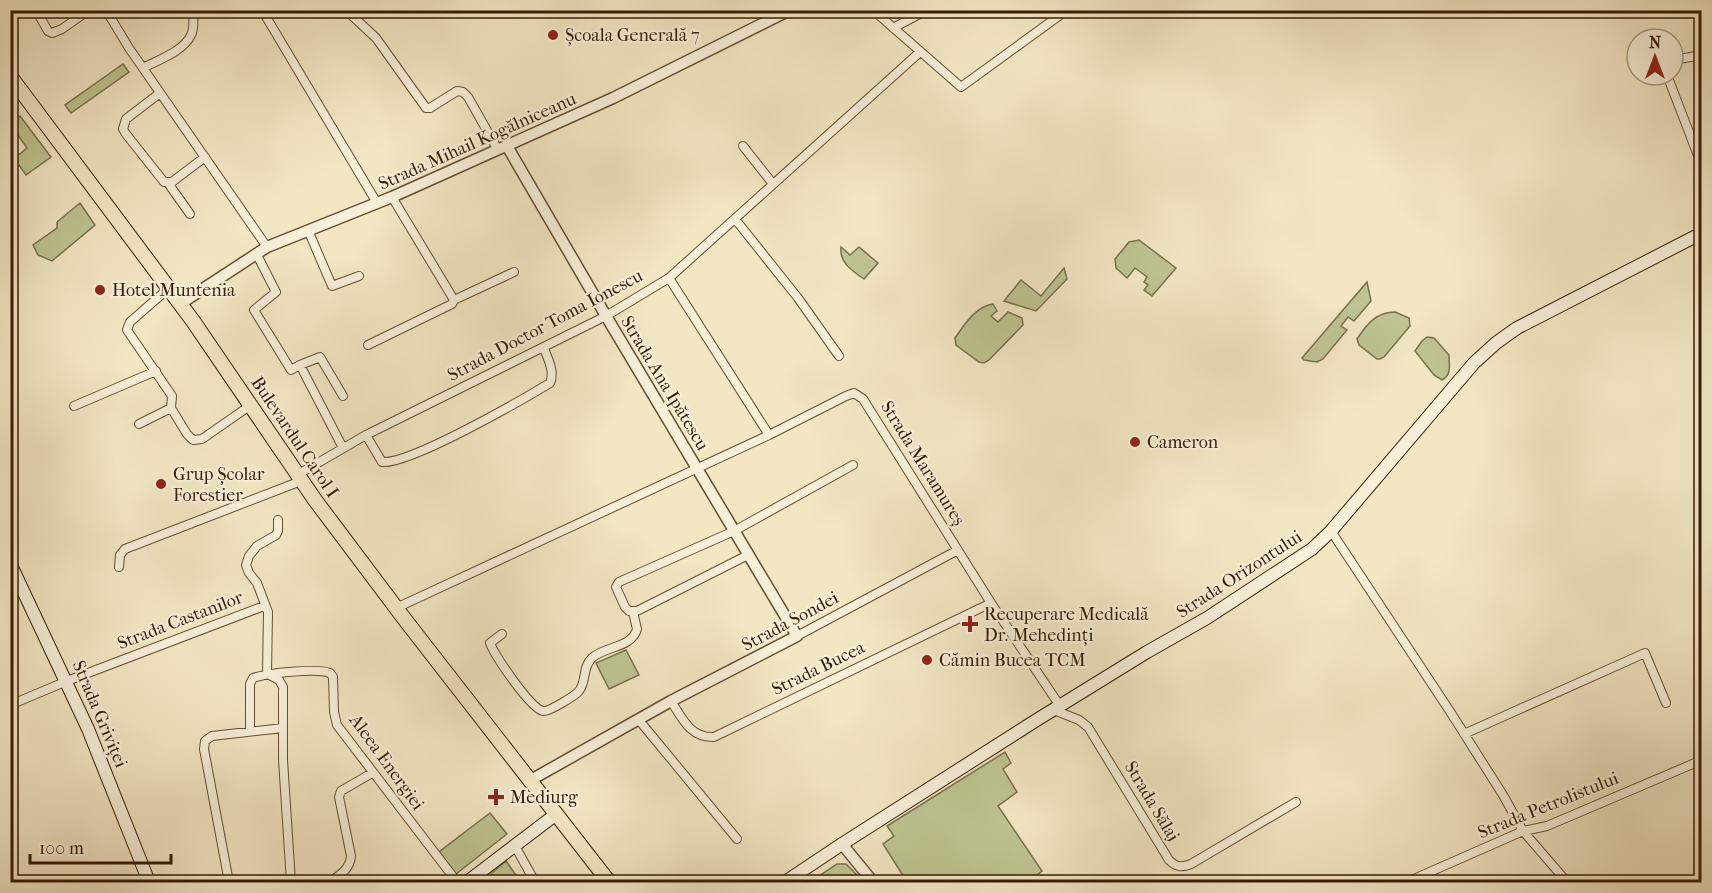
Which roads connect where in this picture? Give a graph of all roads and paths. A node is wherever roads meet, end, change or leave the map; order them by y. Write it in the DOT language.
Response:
graph roads {
  1 [pos="36,10"];
  2 [pos="89,10"];
  3 [pos="106,10"];
  4 [pos="193,10"];
  5 [pos="262,10"];
  6 [pos="346,10"];
  7 [pos="790,10"];
  8 [pos="873,10"];
  9 [pos="927,10"];
  10 [pos="1067,10"];
  11 [pos="893,28"];
  12 [pos="920,51"];
  13 [pos="1701,55"];
  14 [pos="1685,58"];
  15 [pos="143,68"];
  16 [pos="10,76"];
  17 [pos="1671,87"];
  18 [pos="160,93"];
  19 [pos="743,146"];
  20 [pos="503,148"];
  21 [pos="205,157"];
  22 [pos="1701,166"];
  23 [pos="168,183"];
  24 [pos="772,184"];
  25 [pos="392,197"];
  26 [pos="377,203"];
  27 [pos="190,214"];
  28 [pos="735,219"];
  29 [pos="308,230"];
  30 [pos="1701,233"];
  31 [pos="267,247"];
  32 [pos="256,253"];
  33 [pos="514,272"];
  34 [pos="359,276"];
  35 [pos="669,278"];
  36 [pos="169,288"];
  37 [pos="454,300"];
  38 [pos="180,304"];
  39 [pos="606,316"];
  40 [pos="368,345"];
  41 [pos="544,348"];
  42 [pos="839,356"];
  43 [pos="300,365"];
  44 [pos="156,371"];
  45 [pos="343,396"];
  46 [pos="250,405"];
  47 [pos="74,406"];
  48 [pos="171,408"];
  49 [pos="139,424"];
  50 [pos="366,435"];
  51 [pos="769,435"];
  52 [pos="343,448"];
  53 [pos="853,465"];
  54 [pos="697,469"];
  55 [pos="299,478"];
  56 [pos="278,520"];
  57 [pos="734,531"];
  58 [pos="1331,531"];
  59 [pos="958,550"];
  60 [pos="748,555"];
  61 [pos="10,563"];
  62 [pos="119,567"];
  63 [pos="991,603"];
  64 [pos="264,606"];
  65 [pos="396,608"];
  66 [pos="633,612"];
  67 [pos="502,634"];
  68 [pos="797,636"];
  69 [pos="267,674"];
  70 [pos="67,681"];
  71 [pos="671,701"];
  72 [pos="1666,703"];
  73 [pos="10,705"];
  74 [pos="1057,708"];
  75 [pos="638,719"];
  76 [pos="283,728"];
  77 [pos="250,730"];
  78 [pos="1464,734"];
  79 [pos="1701,760"];
  80 [pos="372,773"];
  81 [pos="529,781"];
  82 [pos="1296,802"];
  83 [pos="555,815"];
  84 [pos="1523,831"];
  85 [pos="737,839"];
  86 [pos="842,844"];
  87 [pos="515,846"];
  88 [pos="149,882"];
  89 [pos="229,882"];
  90 [pos="291,882"];
  91 [pos="330,882"];
  92 [pos="457,882"];
  93 [pos="467,882"];
  94 [pos="535,882"];
  95 [pos="609,882"];
  96 [pos="785,882"];
  97 [pos="873,882"];
  98 [pos="1407,882"];
  99 [pos="1567,882"];
  1 -- 2 [label="street"];
  3 -- 15 [label="street"];
  4 -- 15 [label="street"];
  5 -- 26 [label="street"];
  6 -- 20 [label="street"];
  7 -- 20 [label="street, Strada Mihail Kogălniceanu"];
  8 -- 11 [label="street"];
  9 -- 11 [label="street"];
  10 -- 12 [label="street"];
  11 -- 12 [label="street"];
  12 -- 24 [label="street, Strada Doctor Toma Ionescu"];
  13 -- 14 [label="street"];
  15 -- 18 [label="street"];
  16 -- 36 [label="main road, Bulevardul Carol I"];
  17 -- 22 [label="street"];
  18 -- 21 [label="street"];
  18 -- 23 [label="street"];
  19 -- 24 [label="street"];
  20 -- 25 [label="street, Strada Mihail Kogălniceanu"];
  20 -- 39 [label="street, Strada Ana Ipătescu"];
  21 -- 23 [label="street"];
  21 -- 31 [label="street"];
  23 -- 27 [label="street"];
  24 -- 28 [label="street, Strada Doctor Toma Ionescu"];
  25 -- 26 [label="street, Strada Mihail Kogălniceanu"];
  25 -- 37 [label="street"];
  26 -- 29 [label="street, Strada Mihail Kogălniceanu"];
  28 -- 35 [label="street, Strada Doctor Toma Ionescu"];
  28 -- 42 [label="street"];
  29 -- 31 [label="street, Strada Mihail Kogălniceanu"];
  29 -- 34 [label="street"];
  30 -- 58 [label="main road, Strada Orizontului"];
  31 -- 32 [label="street, Strada Mihail Kogălniceanu"];
  32 -- 38 [label="street, Strada Mihail Kogălniceanu"];
  32 -- 43 [label="street"];
  33 -- 37 [label="street"];
  35 -- 39 [label="street, Strada Doctor Toma Ionescu"];
  35 -- 51 [label="street"];
  36 -- 38 [label="main road, Bulevardul Carol I"];
  36 -- 44 [label="street"];
  37 -- 40 [label="street"];
  38 -- 46 [label="main road, Bulevardul Carol I"];
  39 -- 41 [label="street, Strada Doctor Toma Ionescu"];
  39 -- 54 [label="street, Strada Ana Ipătescu"];
  41 -- 50 [label="street, Strada Doctor Toma Ionescu"];
  41 -- 50 [label="street"];
  43 -- 45 [label="street"];
  43 -- 52 [label="street"];
  44 -- 47 [label="street"];
  44 -- 48 [label="street"];
  46 -- 48 [label="street"];
  46 -- 55 [label="main road, Bulevardul Carol I"];
  48 -- 49 [label="street"];
  50 -- 52 [label="street, Strada Doctor Toma Ionescu"];
  51 -- 54 [label="street, Strada Maramureș"];
  51 -- 59 [label="street, Strada Maramureș"];
  52 -- 55 [label="street, Strada Doctor Toma Ionescu"];
  53 -- 57 [label="street"];
  54 -- 57 [label="street, Strada Ana Ipătescu"];
  54 -- 65 [label="street, Strada Maramureș"];
  55 -- 62 [label="street, Strada Doctor Toma Ionescu"];
  55 -- 65 [label="main road, Bulevardul Carol I"];
  56 -- 64 [label="street, Strada Castanilor"];
  57 -- 60 [label="street, Strada Ana Ipătescu"];
  57 -- 66 [label="street"];
  58 -- 74 [label="main road, Strada Orizontului"];
  58 -- 78 [label="street"];
  59 -- 63 [label="street, Strada Maramureș"];
  59 -- 68 [label="street, Strada Sondei"];
  60 -- 66 [label="street"];
  60 -- 68 [label="street, Strada Ana Ipătescu"];
  61 -- 70 [label="main road, Strada Griviței"];
  63 -- 71 [label="street, Strada Bucea"];
  63 -- 74 [label="street, Strada Maramureș"];
  64 -- 69 [label="street"];
  64 -- 70 [label="street, Strada Castanilor"];
  65 -- 81 [label="main road, Bulevardul Carol I"];
  66 -- 67 [label="street"];
  68 -- 71 [label="street, Strada Sondei"];
  69 -- 76 [label="street"];
  69 -- 77 [label="street"];
  69 -- 80 [label="street, Aleea Energiei"];
  70 -- 73 [label="street, Strada Castanilor"];
  70 -- 88 [label="main road, Strada Griviței"];
  71 -- 75 [label="street, Strada Sondei"];
  72 -- 78 [label="street"];
  74 -- 82 [label="street, Strada Sălaj"];
  74 -- 86 [label="main road, Strada Orizontului"];
  75 -- 81 [label="street, Strada Sondei"];
  75 -- 85 [label="street"];
  76 -- 77 [label="street"];
  76 -- 90 [label="street"];
  77 -- 89 [label="street"];
  78 -- 84 [label="street"];
  79 -- 84 [label="street, Strada Petrolistului"];
  80 -- 91 [label="street"];
  80 -- 92 [label="street, Aleea Energiei"];
  81 -- 83 [label="main road, Bulevardul Carol I"];
  83 -- 87 [label="main road"];
  83 -- 95 [label="main road, Bulevardul Carol I"];
  84 -- 98 [label="street, Strada Petrolistului"];
  84 -- 99 [label="street"];
  86 -- 96 [label="main road, Strada Orizontului"];
  86 -- 97 [label="street"];
  87 -- 93 [label="main road"];
  87 -- 94 [label="street"];
}
